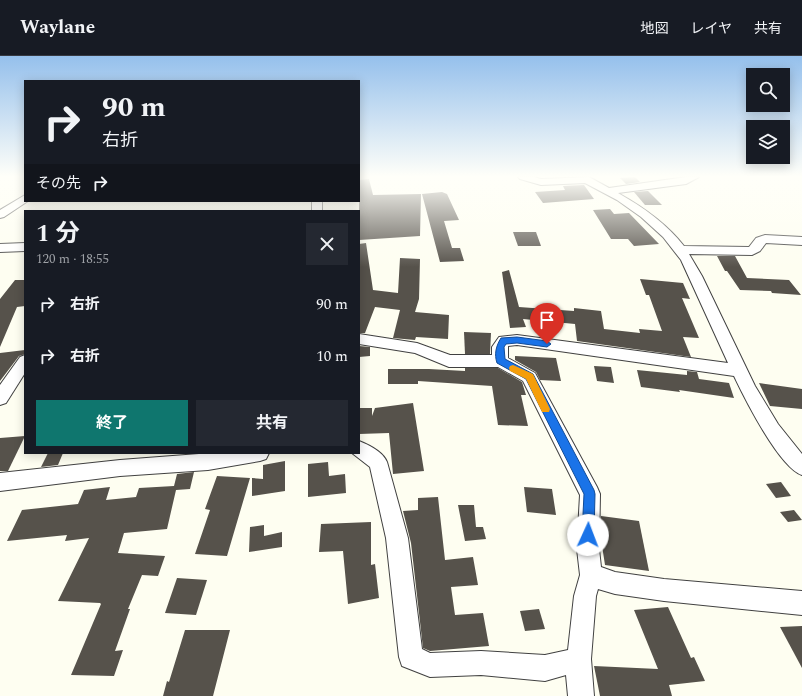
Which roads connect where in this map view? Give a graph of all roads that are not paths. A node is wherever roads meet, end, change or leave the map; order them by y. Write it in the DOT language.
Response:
graph roads {
  1 [pos="12,207"];
  2 [pos="633,207"];
  3 [pos="0,215"];
  4 [pos="802,240"];
  5 [pos="0,248"];
  6 [pos="24,248"];
  7 [pos="680,250"];
  8 [pos="360,339"];
  9 [pos="500,361"];
  10 [pos="24,362"];
  11 [pos="740,371"];
  12 [pos="0,398"];
  13 [pos="360,450"];
  14 [pos="254,454"];
  15 [pos="802,467"];
  16 [pos="0,482"];
  17 [pos="591,576"];
  18 [pos="802,603"];
  19 [pos="579,659"];
  20 [pos="582,696"];
  1 -- 3 [label="street"];
  2 -- 7 [label="street"];
  4 -- 7 [label="street"];
  5 -- 6 [label="street"];
  7 -- 11 [label="street"];
  8 -- 9 [label="street"];
  9 -- 11 [label="street"];
  9 -- 17 [label="street"];
  10 -- 12 [label="street"];
  11 -- 15 [label="street"];
  13 -- 19 [label="street"];
  14 -- 16 [label="street"];
  17 -- 18 [label="street"];
  17 -- 19 [label="street"];
  19 -- 20 [label="street"];
}
